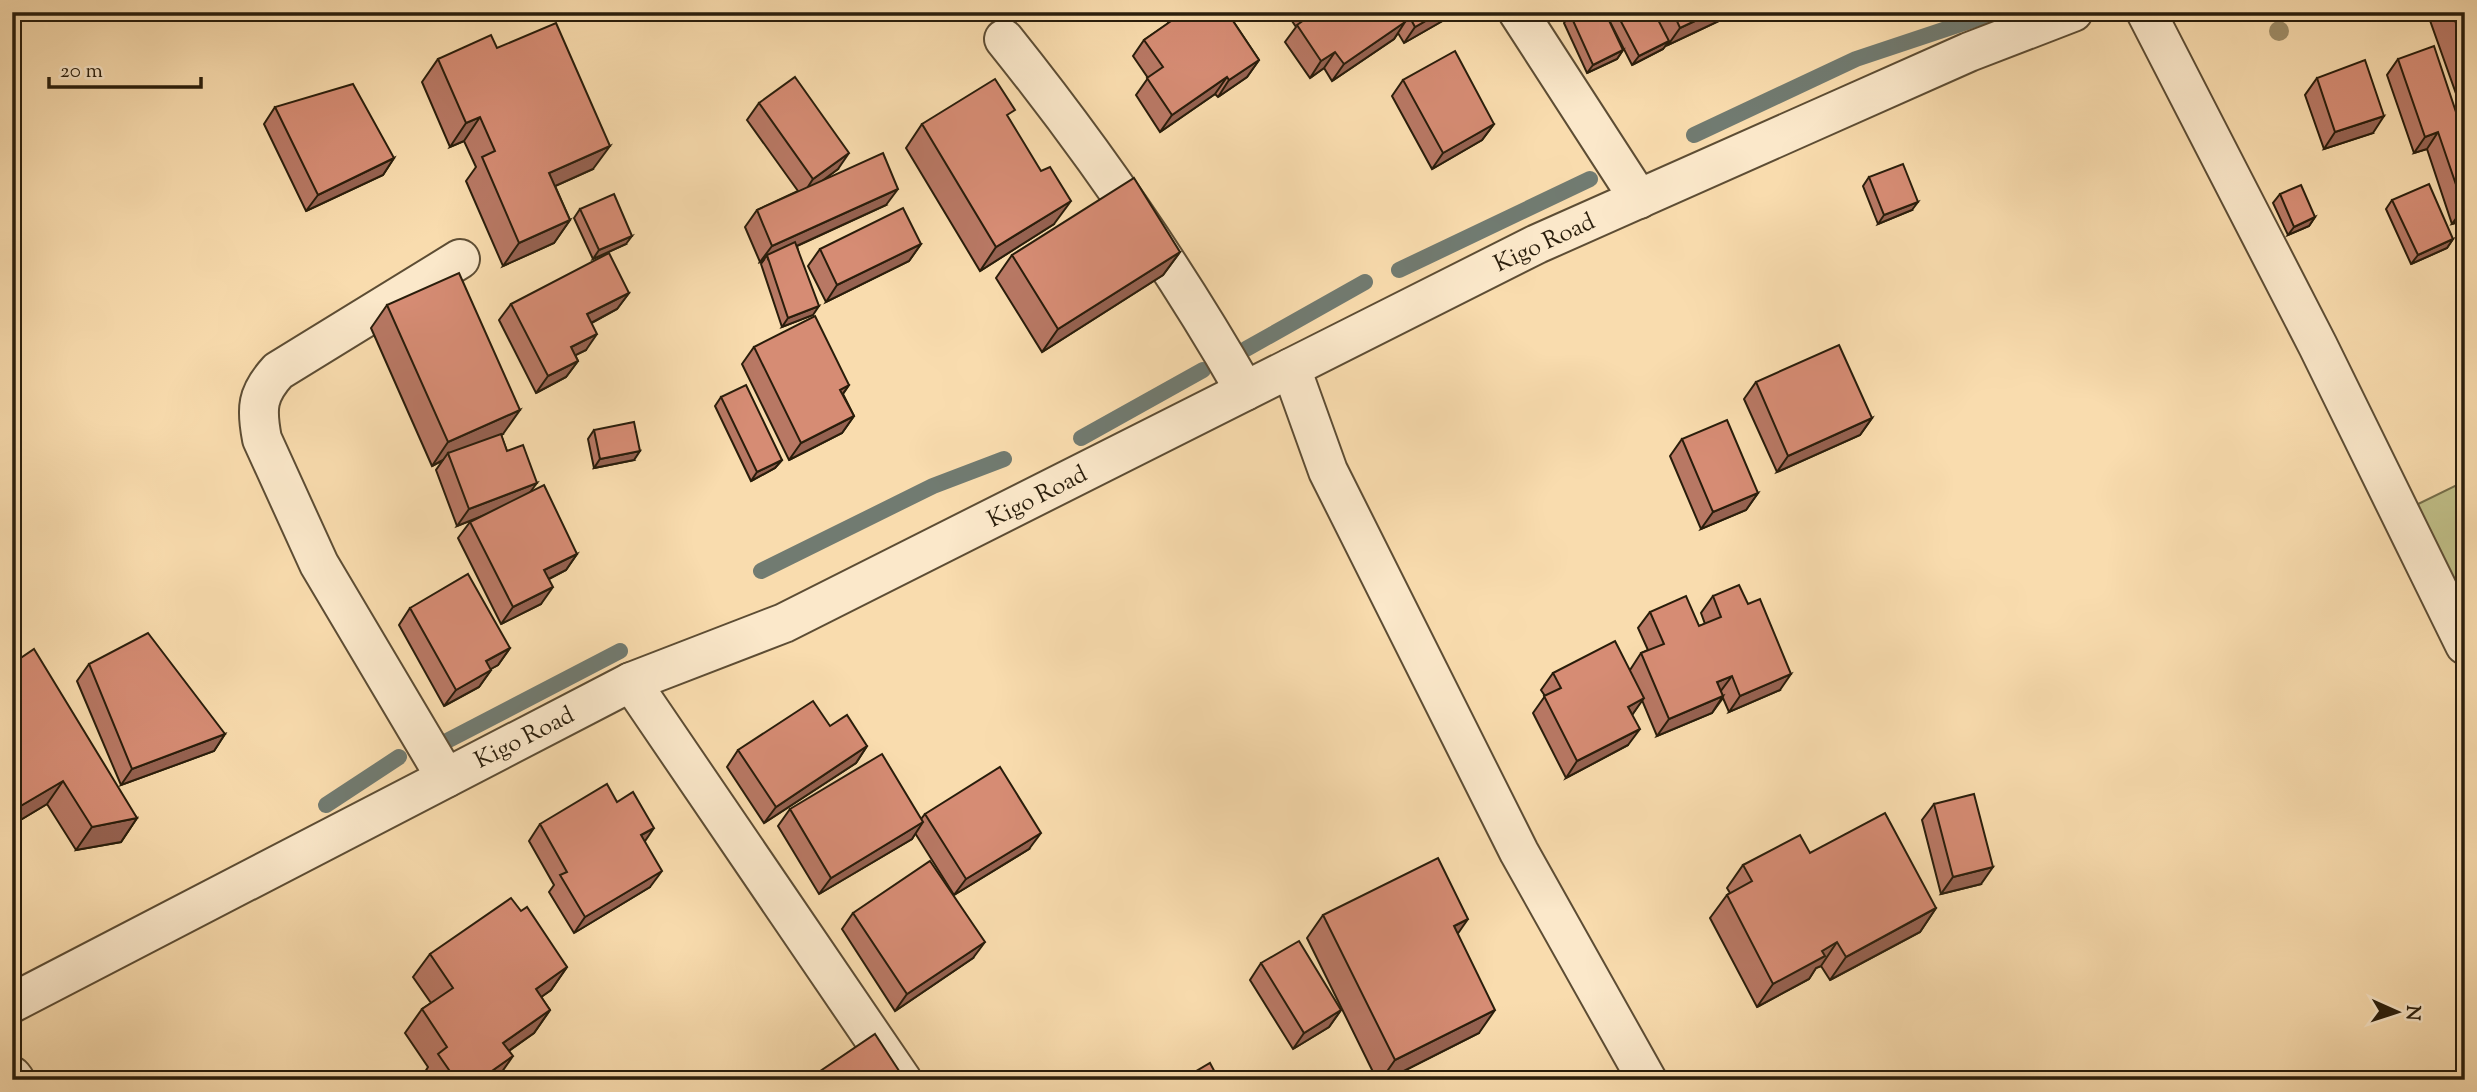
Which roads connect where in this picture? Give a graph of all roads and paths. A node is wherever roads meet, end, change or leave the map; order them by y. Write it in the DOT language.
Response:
graph roads {
  1 [pos="1518,12"];
  2 [pos="2073,12"];
  3 [pos="2146,12"];
  4 [pos="1004,39"];
  5 [pos="1639,199"];
  6 [pos="460,260"];
  7 [pos="1291,368"];
  8 [pos="1245,391"];
  9 [pos="2465,645"];
  10 [pos="631,682"];
  11 [pos="446,778"];
  12 [pos="12,1003"];
  13 [pos="902,1080"];
  14 [pos="1647,1080"];
  1 -- 5 [label="street"];
  2 -- 5 [label="street, Kigo Road"];
  3 -- 9 [label="street"];
  4 -- 8 [label="street"];
  5 -- 7 [label="street, Kigo Road"];
  6 -- 11 [label="street"];
  7 -- 8 [label="street, Kigo Road"];
  7 -- 14 [label="street"];
  8 -- 10 [label="street, Kigo Road"];
  10 -- 11 [label="street, Kigo Road"];
  10 -- 13 [label="street"];
  11 -- 12 [label="street, Kigo Road"];
}
